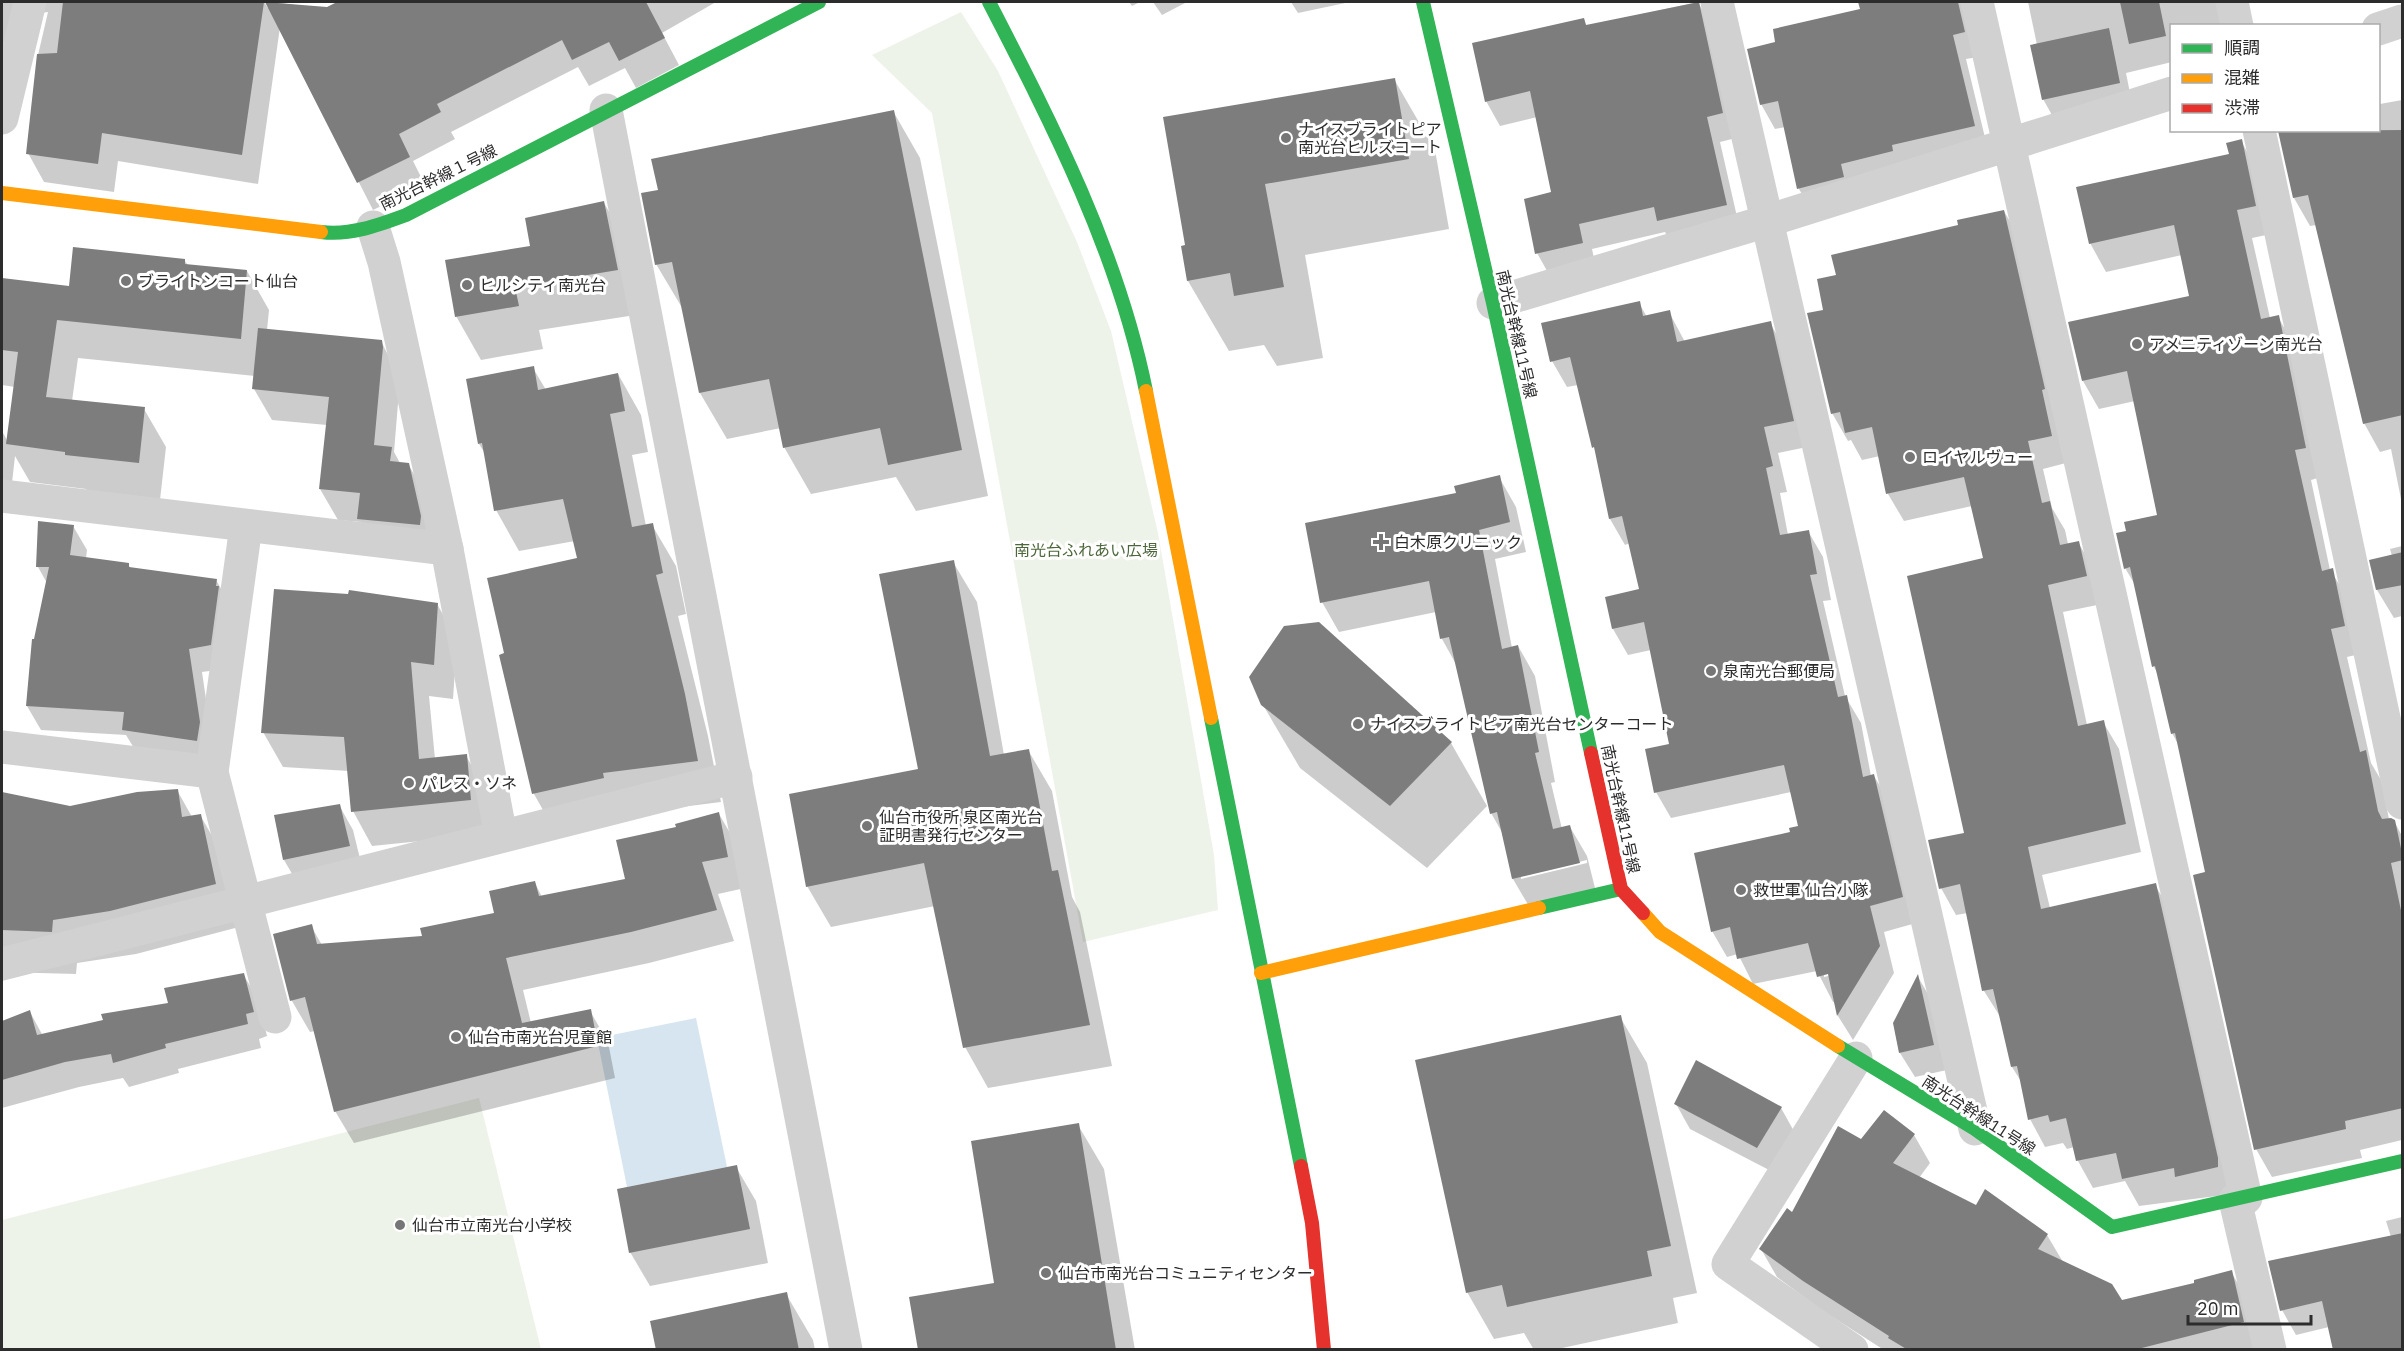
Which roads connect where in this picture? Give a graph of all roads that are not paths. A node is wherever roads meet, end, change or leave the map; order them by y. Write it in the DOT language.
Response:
graph roads {
  1 [pos="30,2"];
  2 [pos="819,2"];
  3 [pos="989,2"];
  4 [pos="1423,2"];
  5 [pos="1717,2"];
  6 [pos="1977,2"];
  7 [pos="2232,2"];
  8 [pos="2403,21"];
  9 [pos="2237,24"];
  10 [pos="2380,29"];
  11 [pos="2170,94"];
  12 [pos="606,110"];
  13 [pos="2,118"];
  14 [pos="2259,132"];
  15 [pos="2008,145"];
  16 [pos="2,193"];
  17 [pos="1767,220"];
  18 [pos="373,227"];
  19 [pos="1493,303"];
  20 [pos="2,496"];
  21 [pos="246,526"];
  22 [pos="447,549"];
  23 [pos="2,747"];
  24 [pos="212,772"];
  25 [pos="736,777"];
  26 [pos="2403,803"];
  27 [pos="501,836"];
  28 [pos="1621,889"];
  29 [pos="245,902"];
  30 [pos="2,964"];
  31 [pos="1261,973"];
  32 [pos="275,1017"];
  33 [pos="1856,1058"];
  34 [pos="1975,1129"];
  35 [pos="2403,1161"];
  36 [pos="2240,1199"];
  37 [pos="846,1350"];
  38 [pos="1324,1350"];
  39 [pos="1852,1350"];
  40 [pos="2270,1350"];
  1 -- 13 [label="street"];
  2 -- 12 [label="street, 南光台幹線１号線"];
  3 -- 31 [label="street"];
  4 -- 19 [label="street, 南光台幹線11号線"];
  5 -- 17 [label="street"];
  6 -- 15 [label="street"];
  7 -- 9 [label="street"];
  8 -- 10 [label="street"];
  11 -- 15 [label="street"];
  12 -- 18 [label="street, 南光台幹線１号線"];
  12 -- 25 [label="street"];
  14 -- 26 [label="street"];
  15 -- 17 [label="street"];
  15 -- 36 [label="street"];
  16 -- 18 [label="street, 南光台幹線１号線"];
  17 -- 19 [label="street"];
  17 -- 34 [label="street"];
  18 -- 22 [label="street"];
  19 -- 28 [label="street, 南光台幹線11号線"];
  20 -- 21 [label="street"];
  21 -- 22 [label="street"];
  21 -- 24 [label="street"];
  22 -- 27 [label="street"];
  23 -- 24 [label="street"];
  24 -- 29 [label="street"];
  25 -- 27 [label="street"];
  25 -- 37 [label="street"];
  27 -- 29 [label="street"];
  28 -- 31 [label="street"];
  28 -- 33 [label="street, 南光台幹線11号線"];
  29 -- 30 [label="street"];
  29 -- 32 [label="street"];
  31 -- 38 [label="street"];
  33 -- 34 [label="street, 南光台幹線11号線"];
  33 -- 39 [label="street"];
  34 -- 36 [label="street, 南光台幹線11号線"];
  35 -- 36 [label="street, 南光台幹線11号線"];
  36 -- 40 [label="street"];
}
